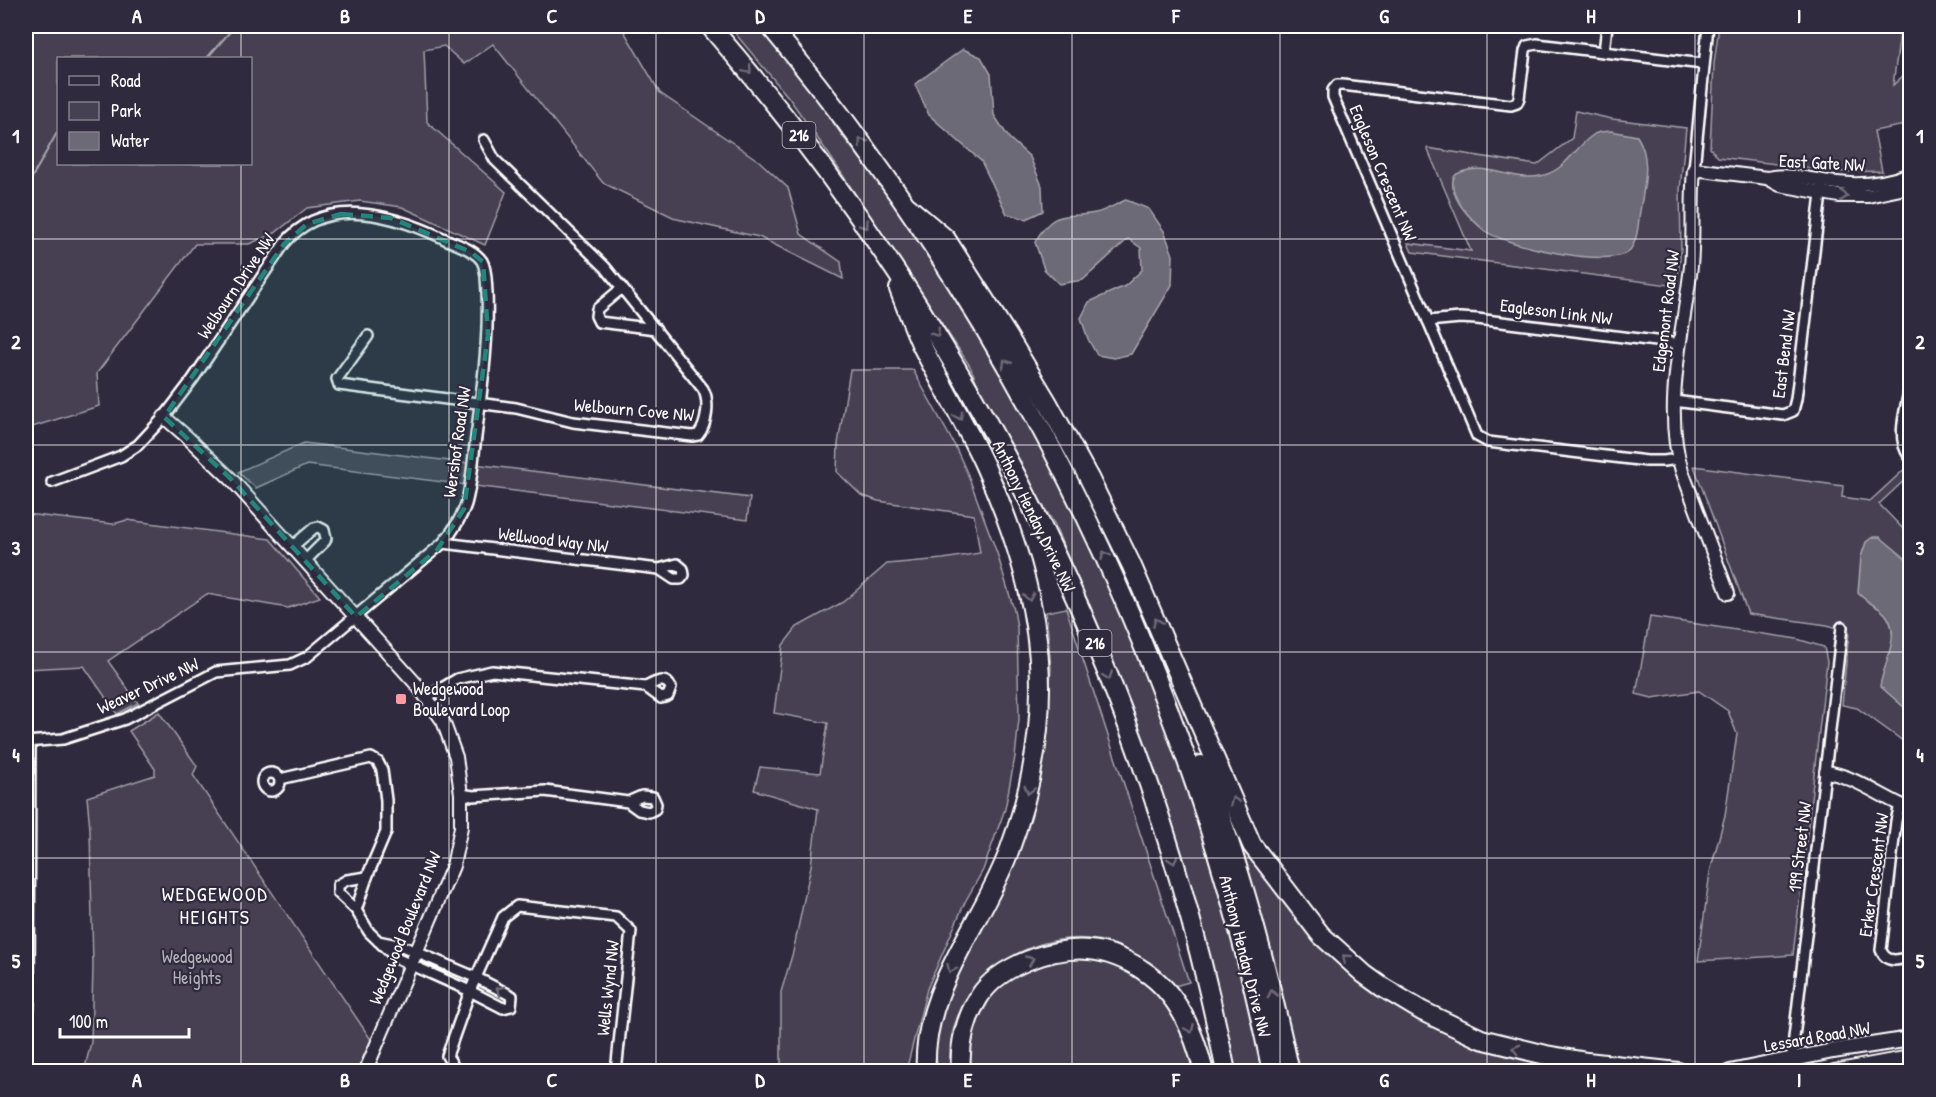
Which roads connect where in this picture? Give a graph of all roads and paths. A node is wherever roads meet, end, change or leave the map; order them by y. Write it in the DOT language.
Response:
graph roads {
  1 [pos="710,26"];
  2 [pos="770,26"];
  3 [pos="1607,26"];
  4 [pos="1708,26"];
  5 [pos="1604,52"];
  6 [pos="1703,64"];
  7 [pos="484,140"];
  8 [pos="1694,169"];
  9 [pos="1911,174"];
  10 [pos="1821,187"];
  11 [pos="1911,188"];
  12 [pos="908,207"];
  13 [pos="882,249"];
  14 [pos="483,262"];
  15 [pos="622,288"];
  16 [pos="1428,321"];
  17 [pos="656,329"];
  18 [pos="368,336"];
  19 [pos="1680,344"];
  20 [pos="1911,387"];
  21 [pos="1674,401"];
  22 [pos="480,404"];
  23 [pos="164,417"];
  24 [pos="1911,457"];
  25 [pos="1678,459"];
  26 [pos="52,482"];
  27 [pos="443,543"];
  28 [pos="293,546"];
  29 [pos="306,560"];
  30 [pos="659,569"];
  31 [pos="1728,593"];
  32 [pos="356,617"];
  33 [pos="1842,627"];
  34 [pos="1145,647"];
  35 [pos="646,687"];
  36 [pos="428,697"];
  37 [pos="28,742"];
  38 [pos="1826,772"];
  39 [pos="280,779"];
  40 [pos="461,794"];
  41 [pos="627,802"];
  42 [pos="1905,807"];
  43 [pos="27,871"];
  44 [pos="367,877"];
  45 [pos="356,910"];
  46 [pos="378,941"];
  47 [pos="416,952"];
  48 [pos="1911,957"];
  49 [pos="410,965"];
  50 [pos="477,978"];
  51 [pos="470,991"];
  52 [pos="27,1003"];
  53 [pos="26,1033"];
  54 [pos="1911,1039"];
  55 [pos="1911,1058"];
  56 [pos="1791,1066"];
  57 [pos="365,1071"];
  58 [pos="457,1071"];
  59 [pos="616,1071"];
  60 [pos="926,1071"];
  61 [pos="961,1071"];
  62 [pos="1204,1071"];
  63 [pos="1226,1071"];
  64 [pos="1272,1071"];
  65 [pos="1290,1071"];
  66 [pos="1678,1071"];
  67 [pos="1730,1071"];
  68 [pos="1834,1071"];
  1 -- 13 [label="highway, Anthony Henday Drive NW / 216, one-way"];
  12 -- 2 [label="highway, Anthony Henday Drive NW / 216, one-way"];
  3 -- 5 [label="street"];
  4 -- 6 [label="street, Edgemont Road NW"];
  5 -- 6 [label="street, Eagleson Crescent NW"];
  5 -- 16 [label="street, Eagleson Crescent NW"];
  6 -- 8 [label="street, Edgemont Road NW"];
  7 -- 15 [label="street, Welbourn Cove NW"];
  8 -- 10 [label="street, East Gate NW"];
  8 -- 19 [label="street, Edgemont Road NW"];
  9 -- 10 [label="street, East Gate NW"];
  10 -- 11 [label="street, East Gate NW, one-way"];
  10 -- 21 [label="street, East Bend NW"];
  34 -- 12 [label="highway, Anthony Henday Drive NW / 216, one-way"];
  66 -- 12 [label="highway, one-way"];
  13 -- 60 [label="highway, one-way"];
  13 -- 63 [label="highway, Anthony Henday Drive NW / 216, one-way"];
  14 -- 22 [label="street, Wershof Road NW"];
  14 -- 23 [label="street, Welbourn Drive NW"];
  15 -- 17 [label="street, Welbourn Cove NW"];
  15 -- 17 [label="street"];
  16 -- 19 [label="street, Eagleson Link NW"];
  16 -- 25 [label="street, Eagleson Crescent NW"];
  17 -- 22 [label="street, Welbourn Cove NW"];
  18 -- 22 [label="street"];
  19 -- 21 [label="street, Edgemont Road NW"];
  20 -- 24 [label="street"];
  21 -- 25 [label="street, Edgemont Road NW"];
  22 -- 27 [label="street, Wershof Road NW"];
  23 -- 26 [label="street, Welbourn Drive NW"];
  23 -- 28 [label="street, Wedgewood Boulevard NW"];
  25 -- 31 [label="street, Edgemont Road NW"];
  27 -- 30 [label="street, Wellwood Way NW"];
  27 -- 32 [label="street, Wershof Road NW"];
  28 -- 29 [label="street, Wedgewood Boulevard NW"];
  28 -- 29 [label="street"];
  29 -- 32 [label="street, Wedgewood Boulevard NW"];
  32 -- 36 [label="street, Wedgewood Boulevard NW"];
  32 -- 37 [label="street, Weaver Drive NW"];
  33 -- 38 [label="street, 199 Street NW"];
  34 -- 64 [label="highway, Anthony Henday Drive NW / 216"];
  65 -- 34 [label="highway, one-way"];
  35 -- 36 [label="street"];
  36 -- 40 [label="street, Wedgewood Boulevard NW"];
  37 -- 43 [label="street, Weaver Drive NW"];
  38 -- 42 [label="street"];
  38 -- 56 [label="street, 199 Street NW"];
  39 -- 44 [label="street"];
  40 -- 41 [label="street"];
  40 -- 47 [label="street, Wedgewood Boulevard NW"];
  42 -- 48 [label="street, Erker Crescent NW"];
  43 -- 52 [label="street, Weaver Drive NW"];
  44 -- 45 [label="street"];
  44 -- 45 [label="street"];
  45 -- 46 [label="street"];
  46 -- 47 [label="street"];
  46 -- 49 [label="street"];
  47 -- 49 [label="street, Wedgewood Boulevard NW"];
  47 -- 50 [label="street"];
  49 -- 51 [label="street"];
  49 -- 57 [label="street, Wedgewood Boulevard NW"];
  50 -- 51 [label="street, Wells Wynd NW"];
  51 -- 50 [label="street, one-way"];
  50 -- 59 [label="street, Wells Wynd NW"];
  51 -- 58 [label="street, Wells Wynd NW"];
  52 -- 53 [label="street, Weaver Drive NW"];
  54 -- 56 [label="main road, Lessard Road NW"];
  55 -- 68 [label="main road, Lessard Road NW"];
  56 -- 67 [label="main road, Lessard Road NW"];
  61 -- 62 [label="highway, one-way"];
}
